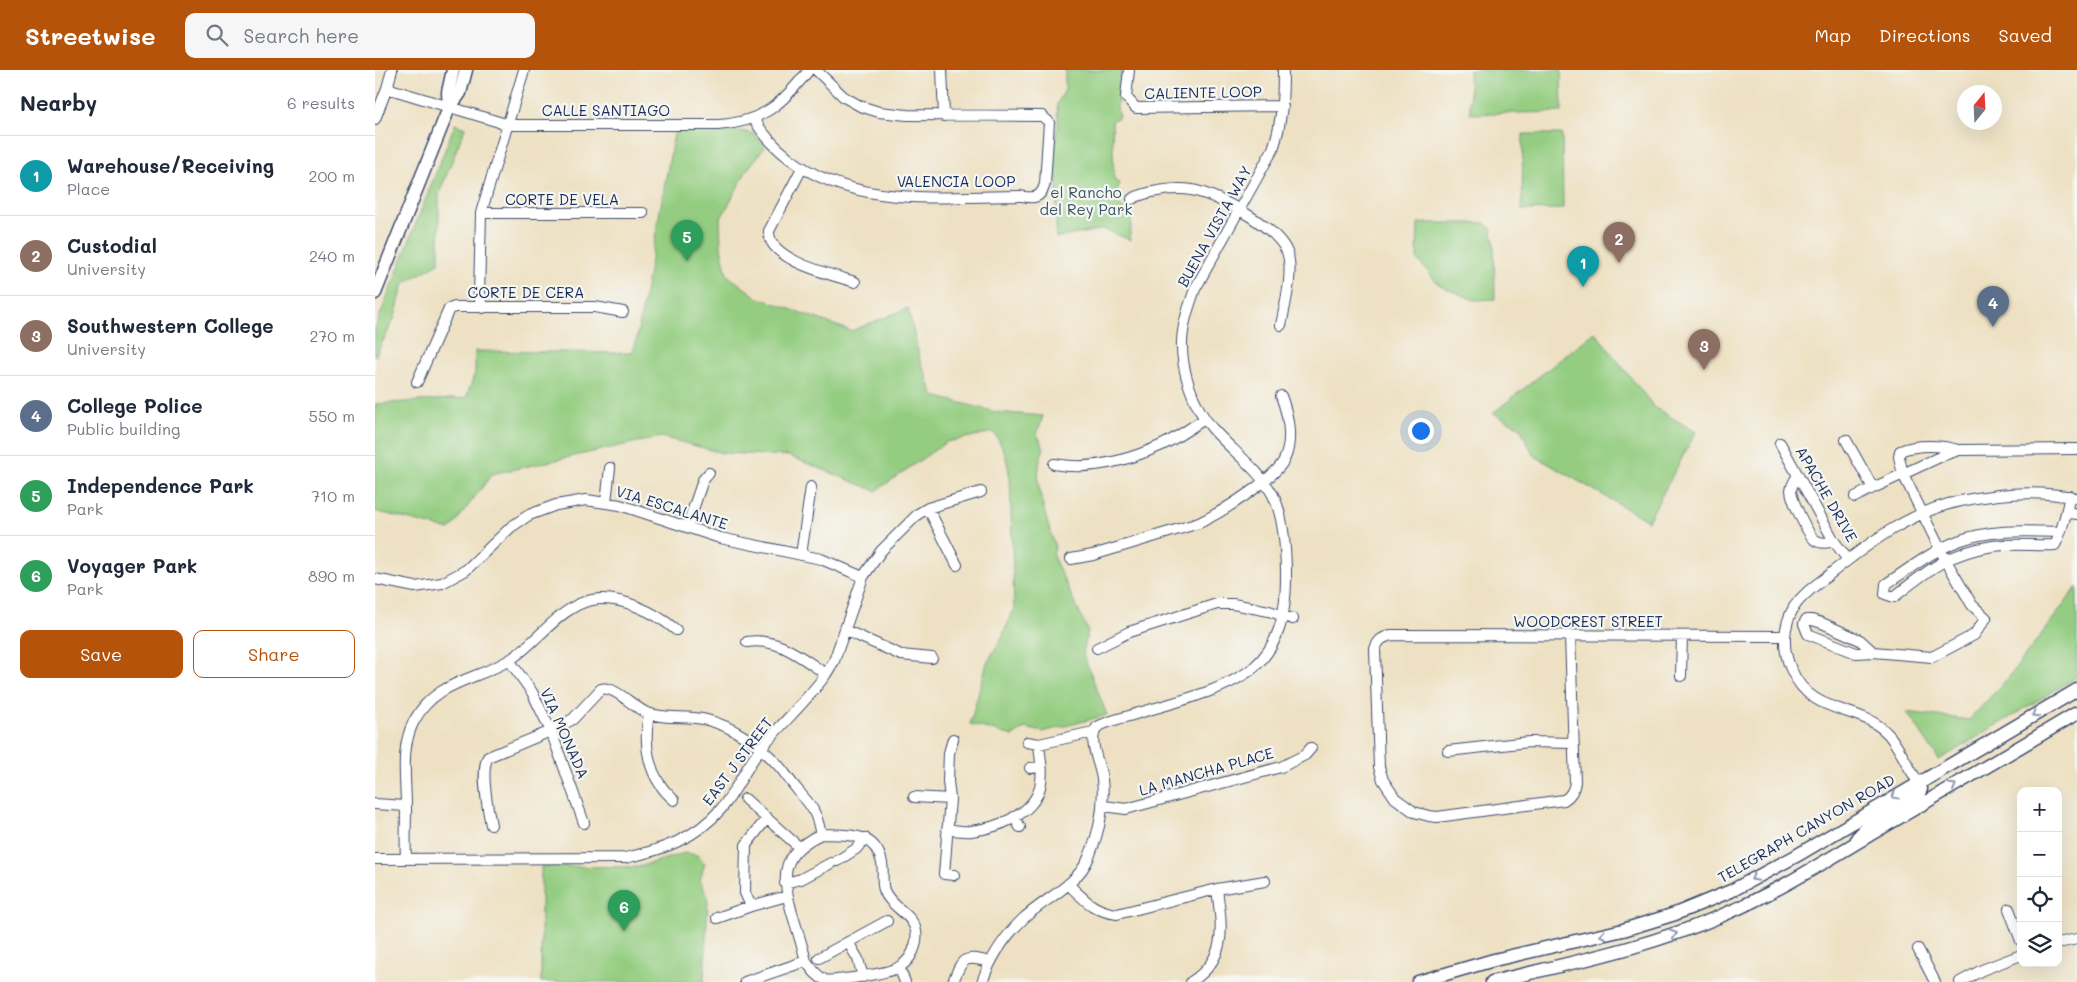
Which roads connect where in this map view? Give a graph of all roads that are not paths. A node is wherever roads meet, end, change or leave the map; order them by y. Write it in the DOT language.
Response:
graph roads {
  1 [pos="392,70"];
  2 [pos="453,70"];
  3 [pos="466,70"];
  4 [pos="524,70"];
  5 [pos="809,70"];
  6 [pos="817,70"];
  7 [pos="942,70"];
  8 [pos="1129,70"];
  9 [pos="1283,70"];
  10 [pos="387,88"];
  11 [pos="1283,106"];
  12 [pos="449,108"];
  13 [pos="944,116"];
  14 [pos="375,119"];
  15 [pos="755,119"];
  16 [pos="509,125"];
  17 [pos="802,168"];
  18 [pos="1132,199"];
  19 [pos="1238,210"];
  20 [pos="481,213"];
  21 [pos="643,213"];
  22 [pos="855,282"];
  23 [pos="375,293"];
  24 [pos="483,308"];
  25 [pos="623,312"];
  26 [pos="1281,325"];
  27 [pos="417,382"];
  28 [pos="1281,396"];
  29 [pos="1205,419"];
  30 [pos="1846,440"];
  31 [pos="1780,443"];
  32 [pos="2077,449"];
  33 [pos="1959,450"];
  34 [pos="1054,464"];
  35 [pos="609,468"];
  36 [pos="709,473"];
  37 [pos="1903,474"];
  38 [pos="1798,475"];
  39 [pos="1263,481"];
  40 [pos="811,487"];
  41 [pos="1873,488"];
  42 [pos="981,492"];
  43 [pos="1855,497"];
  44 [pos="2073,497"];
  45 [pos="607,502"];
  46 [pos="928,508"];
  47 [pos="2066,512"];
  48 [pos="1923,514"];
  49 [pos="2077,514"];
  50 [pos="687,526"];
  51 [pos="2060,532"];
  52 [pos="1835,541"];
  53 [pos="1940,549"];
  54 [pos="801,555"];
  55 [pos="1071,558"];
  56 [pos="1945,559"];
  57 [pos="1848,560"];
  58 [pos="957,565"];
  59 [pos="863,577"];
  60 [pos="375,579"];
  61 [pos="1288,617"];
  62 [pos="676,630"];
  63 [pos="845,630"];
  64 [pos="1570,636"];
  65 [pos="1682,636"];
  66 [pos="1785,636"];
  67 [pos="747,642"];
  68 [pos="1097,648"];
  69 [pos="1873,652"];
  70 [pos="933,658"];
  71 [pos="509,660"];
  72 [pos="826,674"];
  73 [pos="1681,676"];
  74 [pos="2077,690"];
  75 [pos="2077,713"];
  76 [pos="649,714"];
  77 [pos="551,731"];
  78 [pos="1093,732"];
  79 [pos="953,739"];
  80 [pos="1027,742"];
  81 [pos="1573,743"];
  82 [pos="1039,744"];
  83 [pos="1311,748"];
  84 [pos="761,749"];
  85 [pos="1448,752"];
  86 [pos="1041,767"];
  87 [pos="1030,768"];
  88 [pos="1918,782"];
  89 [pos="914,797"];
  90 [pos="745,799"];
  91 [pos="950,799"];
  92 [pos="674,800"];
  93 [pos="375,804"];
  94 [pos="406,806"];
  95 [pos="1104,806"];
  96 [pos="1014,817"];
  97 [pos="767,818"];
  98 [pos="584,823"];
  99 [pos="491,825"];
  100 [pos="1020,827"];
  101 [pos="947,829"];
  102 [pos="821,834"];
  103 [pos="865,838"];
  104 [pos="1851,846"];
  105 [pos="799,847"];
  106 [pos="375,860"];
  107 [pos="406,860"];
  108 [pos="954,875"];
  109 [pos="1265,881"];
  110 [pos="785,883"];
  111 [pos="1068,884"];
  112 [pos="1217,889"];
  113 [pos="787,896"];
  114 [pos="751,906"];
  115 [pos="2009,909"];
  116 [pos="717,918"];
  117 [pos="887,921"];
  118 [pos="2017,930"];
  119 [pos="2077,939"];
  120 [pos="849,942"];
  121 [pos="2062,943"];
  122 [pos="1918,948"];
  123 [pos="2017,957"];
  124 [pos="819,958"];
  125 [pos="806,961"];
  126 [pos="989,962"];
  127 [pos="899,968"];
  128 [pos="863,977"];
  129 [pos="830,981"];
  130 [pos="745,982"];
  131 [pos="905,982"];
  132 [pos="953,982"];
  133 [pos="982,982"];
  134 [pos="1191,982"];
  135 [pos="1418,982"];
  136 [pos="1492,982"];
  137 [pos="1935,982"];
  138 [pos="1960,982"];
  1 -- 10 [label="street"];
  2 -- 12 [label="main road"];
  3 -- 12 [label="main road"];
  4 -- 16 [label="street"];
  5 -- 15 [label="street, CALLE SANTIAGO"];
  6 -- 13 [label="street, VALENCIA LOOP"];
  7 -- 13 [label="street"];
  8 -- 11 [label="street, CALIENTE LOOP"];
  9 -- 11 [label="street, BUENA VISTA WAY"];
  10 -- 12 [label="street, CALLE SANTIAGO"];
  10 -- 14 [label="street"];
  11 -- 19 [label="street, BUENA VISTA WAY"];
  12 -- 16 [label="street, CALLE SANTIAGO"];
  12 -- 23 [label="main road"];
  13 -- 17 [label="street, VALENCIA LOOP"];
  15 -- 16 [label="street, CALLE SANTIAGO"];
  15 -- 17 [label="street, VALENCIA LOOP"];
  16 -- 20 [label="street"];
  17 -- 22 [label="street"];
  18 -- 19 [label="street"];
  19 -- 26 [label="street"];
  19 -- 29 [label="street, BUENA VISTA WAY"];
  20 -- 21 [label="street, CORTE DE VELA"];
  20 -- 24 [label="street"];
  24 -- 25 [label="street, CORTE DE CERA"];
  24 -- 27 [label="street, CORTE DE CERA"];
  28 -- 39 [label="street"];
  29 -- 34 [label="street"];
  29 -- 39 [label="street, BUENA VISTA WAY"];
  30 -- 41 [label="street"];
  31 -- 38 [label="street, APACHE DRIVE"];
  32 -- 33 [label="street"];
  33 -- 37 [label="street"];
  33 -- 37 [label="street"];
  35 -- 45 [label="street"];
  36 -- 50 [label="street"];
  37 -- 41 [label="street"];
  37 -- 48 [label="street"];
  38 -- 52 [label="street, APACHE DRIVE"];
  38 -- 52 [label="street"];
  39 -- 55 [label="street"];
  39 -- 61 [label="street, BUENA VISTA WAY"];
  40 -- 54 [label="street"];
  41 -- 43 [label="street"];
  42 -- 46 [label="street, EAST J STREET"];
  44 -- 47 [label="street"];
  44 -- 48 [label="street, APACHE DRIVE"];
  45 -- 50 [label="street, VIA ESCALANTE"];
  45 -- 60 [label="street, VIA ESCALANTE"];
  46 -- 58 [label="street"];
  46 -- 59 [label="street, EAST J STREET"];
  47 -- 49 [label="street"];
  47 -- 51 [label="street"];
  48 -- 53 [label="street"];
  48 -- 57 [label="street, APACHE DRIVE"];
  50 -- 54 [label="street, VIA ESCALANTE"];
  51 -- 53 [label="street"];
  51 -- 56 [label="street"];
  52 -- 57 [label="street, APACHE DRIVE"];
  53 -- 56 [label="street"];
  53 -- 56 [label="street"];
  54 -- 59 [label="street, VIA ESCALANTE"];
  56 -- 69 [label="street"];
  57 -- 66 [label="street, APACHE DRIVE"];
  59 -- 63 [label="street, EAST J STREET"];
  61 -- 68 [label="street"];
  61 -- 78 [label="street, BUENA VISTA WAY"];
  62 -- 71 [label="street"];
  63 -- 70 [label="street"];
  63 -- 72 [label="street, EAST J STREET"];
  64 -- 65 [label="street, WOODCREST STREET"];
  64 -- 81 [label="street"];
  64 -- 81 [label="street, WOODCREST STREET"];
  65 -- 66 [label="street, WOODCREST STREET"];
  65 -- 73 [label="street"];
  66 -- 88 [label="street, APACHE DRIVE"];
  67 -- 72 [label="street"];
  69 -- 69 [label="street"];
  71 -- 77 [label="street, VIA MONADA"];
  71 -- 94 [label="street"];
  72 -- 84 [label="street, EAST J STREET"];
  74 -- 88 [label="main road, TELEGRAPH CANYON ROAD, one-way"];
  104 -- 75 [label="main road, one-way"];
  76 -- 77 [label="street"];
  76 -- 84 [label="street"];
  76 -- 92 [label="street"];
  77 -- 98 [label="street, VIA MONADA"];
  77 -- 99 [label="street"];
  78 -- 82 [label="street, BUENA VISTA WAY"];
  78 -- 95 [label="street"];
  79 -- 91 [label="street"];
  80 -- 82 [label="street"];
  81 -- 85 [label="street"];
  82 -- 86 [label="street"];
  83 -- 95 [label="street, LA MANCHA PLACE"];
  84 -- 102 [label="street"];
  84 -- 107 [label="street, EAST J STREET"];
  86 -- 87 [label="street"];
  86 -- 96 [label="street"];
  88 -- 104 [label="main road"];
  88 -- 135 [label="main road, TELEGRAPH CANYON ROAD, one-way"];
  89 -- 91 [label="street"];
  90 -- 97 [label="street"];
  91 -- 101 [label="street"];
  93 -- 94 [label="street"];
  94 -- 107 [label="street"];
  95 -- 111 [label="street"];
  96 -- 100 [label="street"];
  96 -- 101 [label="street"];
  97 -- 105 [label="street"];
  97 -- 114 [label="street"];
  101 -- 108 [label="street"];
  102 -- 103 [label="street"];
  102 -- 105 [label="street"];
  103 -- 110 [label="street"];
  103 -- 127 [label="street"];
  136 -- 104 [label="main road, one-way"];
  105 -- 110 [label="street"];
  106 -- 107 [label="street, EAST J STREET"];
  109 -- 112 [label="street"];
  110 -- 113 [label="street"];
  111 -- 112 [label="street"];
  111 -- 126 [label="street"];
  112 -- 134 [label="street"];
  113 -- 114 [label="street"];
  113 -- 125 [label="street"];
  114 -- 116 [label="street"];
  115 -- 118 [label="street"];
  117 -- 120 [label="street"];
  119 -- 121 [label="street"];
  120 -- 124 [label="street"];
  120 -- 128 [label="street"];
  122 -- 137 [label="street"];
  123 -- 138 [label="street"];
  125 -- 129 [label="street"];
  125 -- 130 [label="street"];
  126 -- 132 [label="street"];
  126 -- 133 [label="street"];
  127 -- 128 [label="street"];
  127 -- 131 [label="street"];
  128 -- 129 [label="street"];
}
